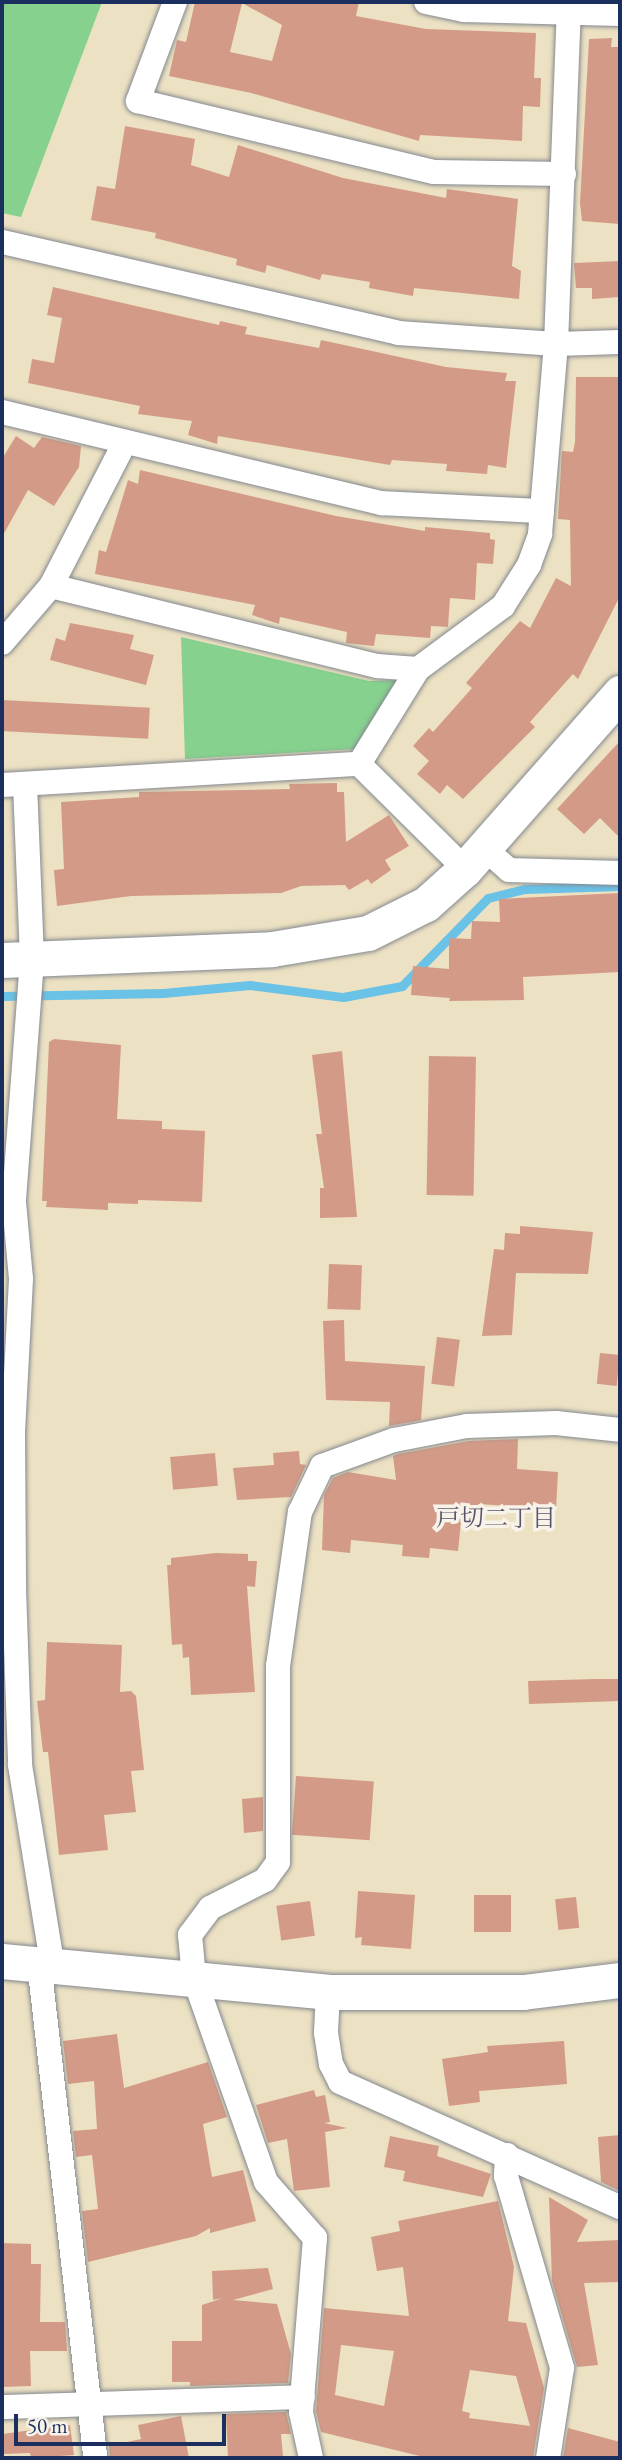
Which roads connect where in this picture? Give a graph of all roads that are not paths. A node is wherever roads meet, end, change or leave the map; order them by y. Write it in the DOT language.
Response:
graph roads {
  1 [pos="175,2"];
  2 [pos="426,2"];
  3 [pos="570,8"];
  4 [pos="620,14"];
  5 [pos="564,174"];
  6 [pos="2,242"];
  7 [pos="620,342"];
  8 [pos="556,344"];
  9 [pos="2,412"];
  10 [pos="125,442"];
  11 [pos="542,511"];
  12 [pos="51,586"];
  13 [pos="2,643"];
  14 [pos="418,669"];
  15 [pos="620,693"];
  16 [pos="359,764"];
  17 [pos="13,784"];
  18 [pos="475,859"];
  19 [pos="620,873"];
  20 [pos="23,976"];
  21 [pos="620,1430"];
  22 [pos="2,1961"];
  23 [pos="46,1966"];
  24 [pos="194,1978"];
  25 [pos="620,1980"];
  26 [pos="328,1992"];
  27 [pos="507,2155"];
  28 [pos="620,2207"];
  29 [pos="303,2397"];
  30 [pos="92,2405"];
  31 [pos="2,2407"];
  32 [pos="95,2458"];
  33 [pos="311,2458"];
  34 [pos="548,2458"];
  1 -- 5 [label="street"];
  2 -- 3 [label="street"];
  3 -- 4 [label="street"];
  3 -- 5 [label="street"];
  5 -- 8 [label="street"];
  6 -- 8 [label="street"];
  7 -- 8 [label="street"];
  8 -- 11 [label="street"];
  9 -- 10 [label="street"];
  10 -- 11 [label="street"];
  10 -- 12 [label="street"];
  11 -- 14 [label="street"];
  12 -- 13 [label="street"];
  12 -- 14 [label="street"];
  14 -- 16 [label="street"];
  15 -- 18 [label="street"];
  16 -- 17 [label="street"];
  16 -- 18 [label="street"];
  17 -- 20 [label="street"];
  18 -- 19 [label="street"];
  18 -- 20 [label="street"];
  20 -- 23 [label="street"];
  21 -- 24 [label="street"];
  22 -- 23 [label="street"];
  23 -- 24 [label="street"];
  23 -- 30 [label="street"];
  24 -- 26 [label="street"];
  24 -- 29 [label="street"];
  25 -- 26 [label="street"];
  26 -- 27 [label="street"];
  27 -- 28 [label="street"];
  27 -- 34 [label="street"];
  29 -- 30 [label="street"];
  29 -- 33 [label="street"];
  30 -- 31 [label="street"];
  30 -- 32 [label="street"];
}
